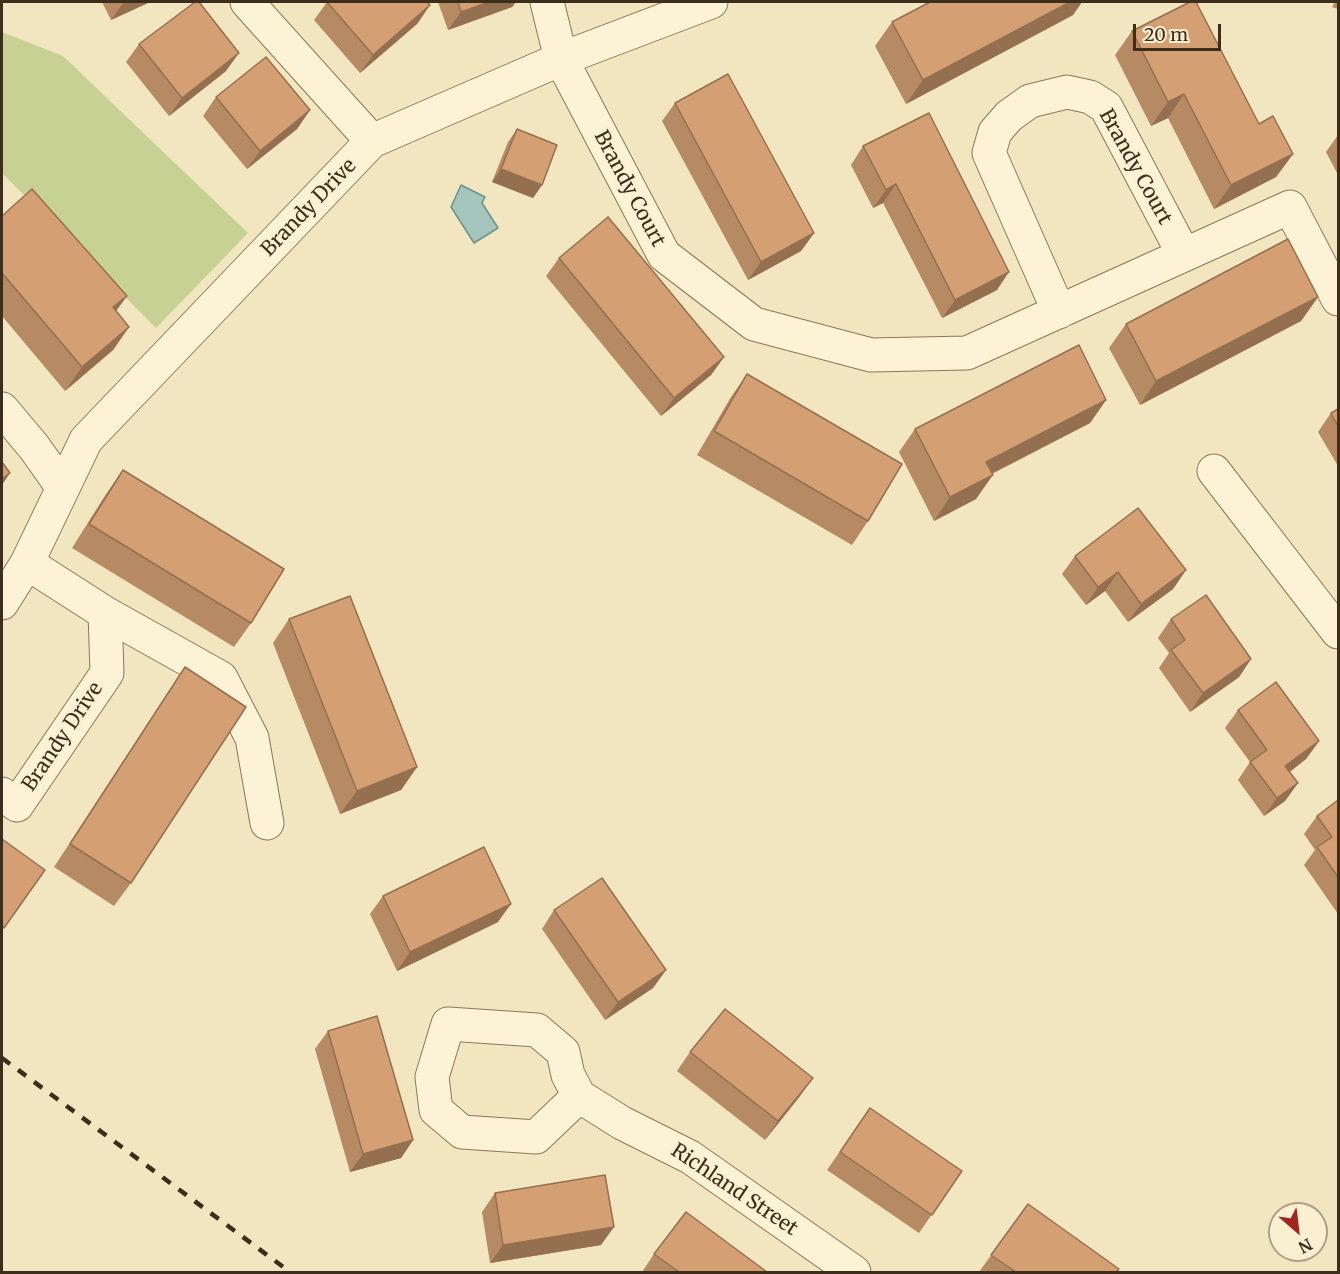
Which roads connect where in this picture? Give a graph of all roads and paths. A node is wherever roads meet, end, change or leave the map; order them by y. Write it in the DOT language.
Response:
graph roads {
  1 [pos="247,2"];
  2 [pos="547,2"];
  3 [pos="711,2"];
  4 [pos="561,59"];
  5 [pos="372,141"];
  6 [pos="1184,255"];
  7 [pos="1338,299"];
  8 [pos="1059,312"];
  9 [pos="2,409"];
  10 [pos="1214,471"];
  11 [pos="63,488"];
  12 [pos="27,564"];
  13 [pos="2,603"];
  14 [pos="105,613"];
  15 [pos="1338,632"];
  16 [pos="2,794"];
  17 [pos="267,823"];
  18 [pos="579,1096"];
  19 [pos="854,1272"];
  1 -- 5 [label="street"];
  2 -- 4 [label="street, Brandy Court"];
  3 -- 4 [label="street, Brandy Drive"];
  4 -- 5 [label="street, Brandy Drive"];
  4 -- 8 [label="street, Brandy Court"];
  5 -- 11 [label="street, Brandy Drive"];
  6 -- 7 [label="street, Brandy Court"];
  6 -- 8 [label="street, Brandy Court"];
  6 -- 8 [label="street, Brandy Court"];
  9 -- 11 [label="street"];
  10 -- 15 [label="street"];
  11 -- 12 [label="street, Brandy Drive"];
  12 -- 13 [label="street, Brandy Drive"];
  12 -- 14 [label="street"];
  14 -- 16 [label="street, Brandy Drive"];
  14 -- 17 [label="street"];
  18 -- 18 [label="street"];
  18 -- 19 [label="street, Richland Street"];
}
